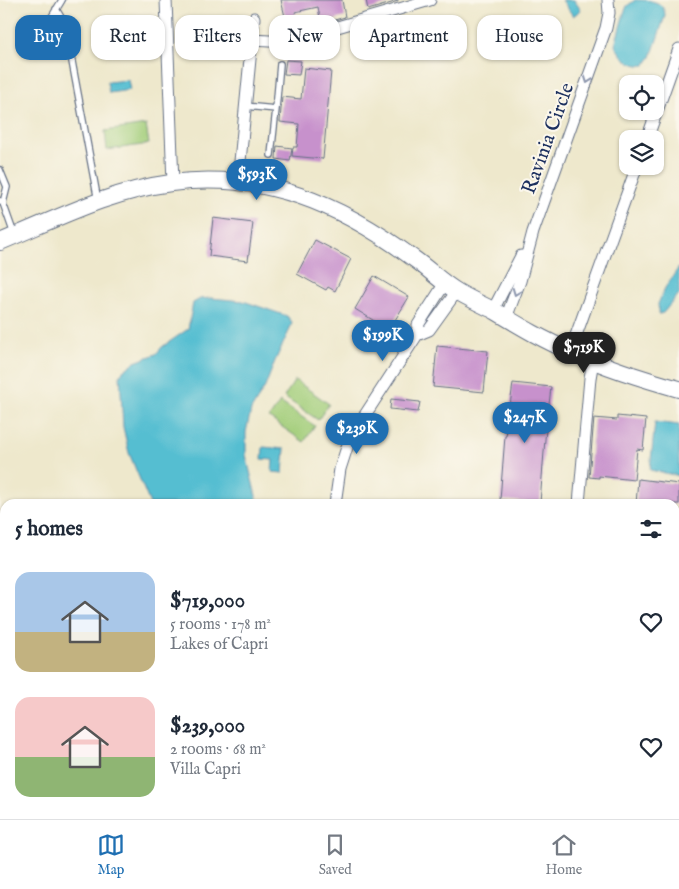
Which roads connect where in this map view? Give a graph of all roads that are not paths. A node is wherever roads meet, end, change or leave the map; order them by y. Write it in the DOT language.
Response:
graph roads {
  1 [pos="62,0"];
  2 [pos="166,0"];
  3 [pos="430,0"];
  4 [pos="608,0"];
  5 [pos="56,9"];
  6 [pos="52,15"];
  7 [pos="259,40"];
  8 [pos="679,49"];
  9 [pos="250,60"];
  10 [pos="280,64"];
  11 [pos="245,106"];
  12 [pos="276,110"];
  13 [pos="650,130"];
  14 [pos="271,155"];
  15 [pos="0,170"];
  16 [pos="634,175"];
  17 [pos="238,182"];
  18 [pos="173,183"];
  19 [pos="98,201"];
  20 [pos="2,202"];
  21 [pos="8,239"];
  22 [pos="451,287"];
  23 [pos="499,314"];
  24 [pos="570,352"];
  25 [pos="594,361"];
  26 [pos="679,389"];
  27 [pos="336,499"];
  28 [pos="579,499"];
  1 -- 5 [label="lane"];
  2 -- 18 [label="street"];
  3 -- 7 [label="street"];
  4 -- 23 [label="street, Ravinia Circle, one-way"];
  5 -- 6 [label="lane"];
  5 -- 19 [label="lane"];
  8 -- 13 [label="street"];
  9 -- 11 [label="street"];
  10 -- 12 [label="lane"];
  11 -- 12 [label="lane"];
  11 -- 17 [label="street"];
  12 -- 14 [label="lane"];
  15 -- 20 [label="lane"];
  16 -- 24 [label="street"];
  17 -- 18 [label="street"];
  17 -- 22 [label="street"];
  18 -- 19 [label="street"];
  19 -- 21 [label="street"];
  20 -- 21 [label="lane"];
  22 -- 23 [label="street"];
  22 -- 27 [label="street"];
  23 -- 24 [label="street"];
  24 -- 25 [label="street"];
  25 -- 26 [label="street"];
  25 -- 28 [label="street"];
}
